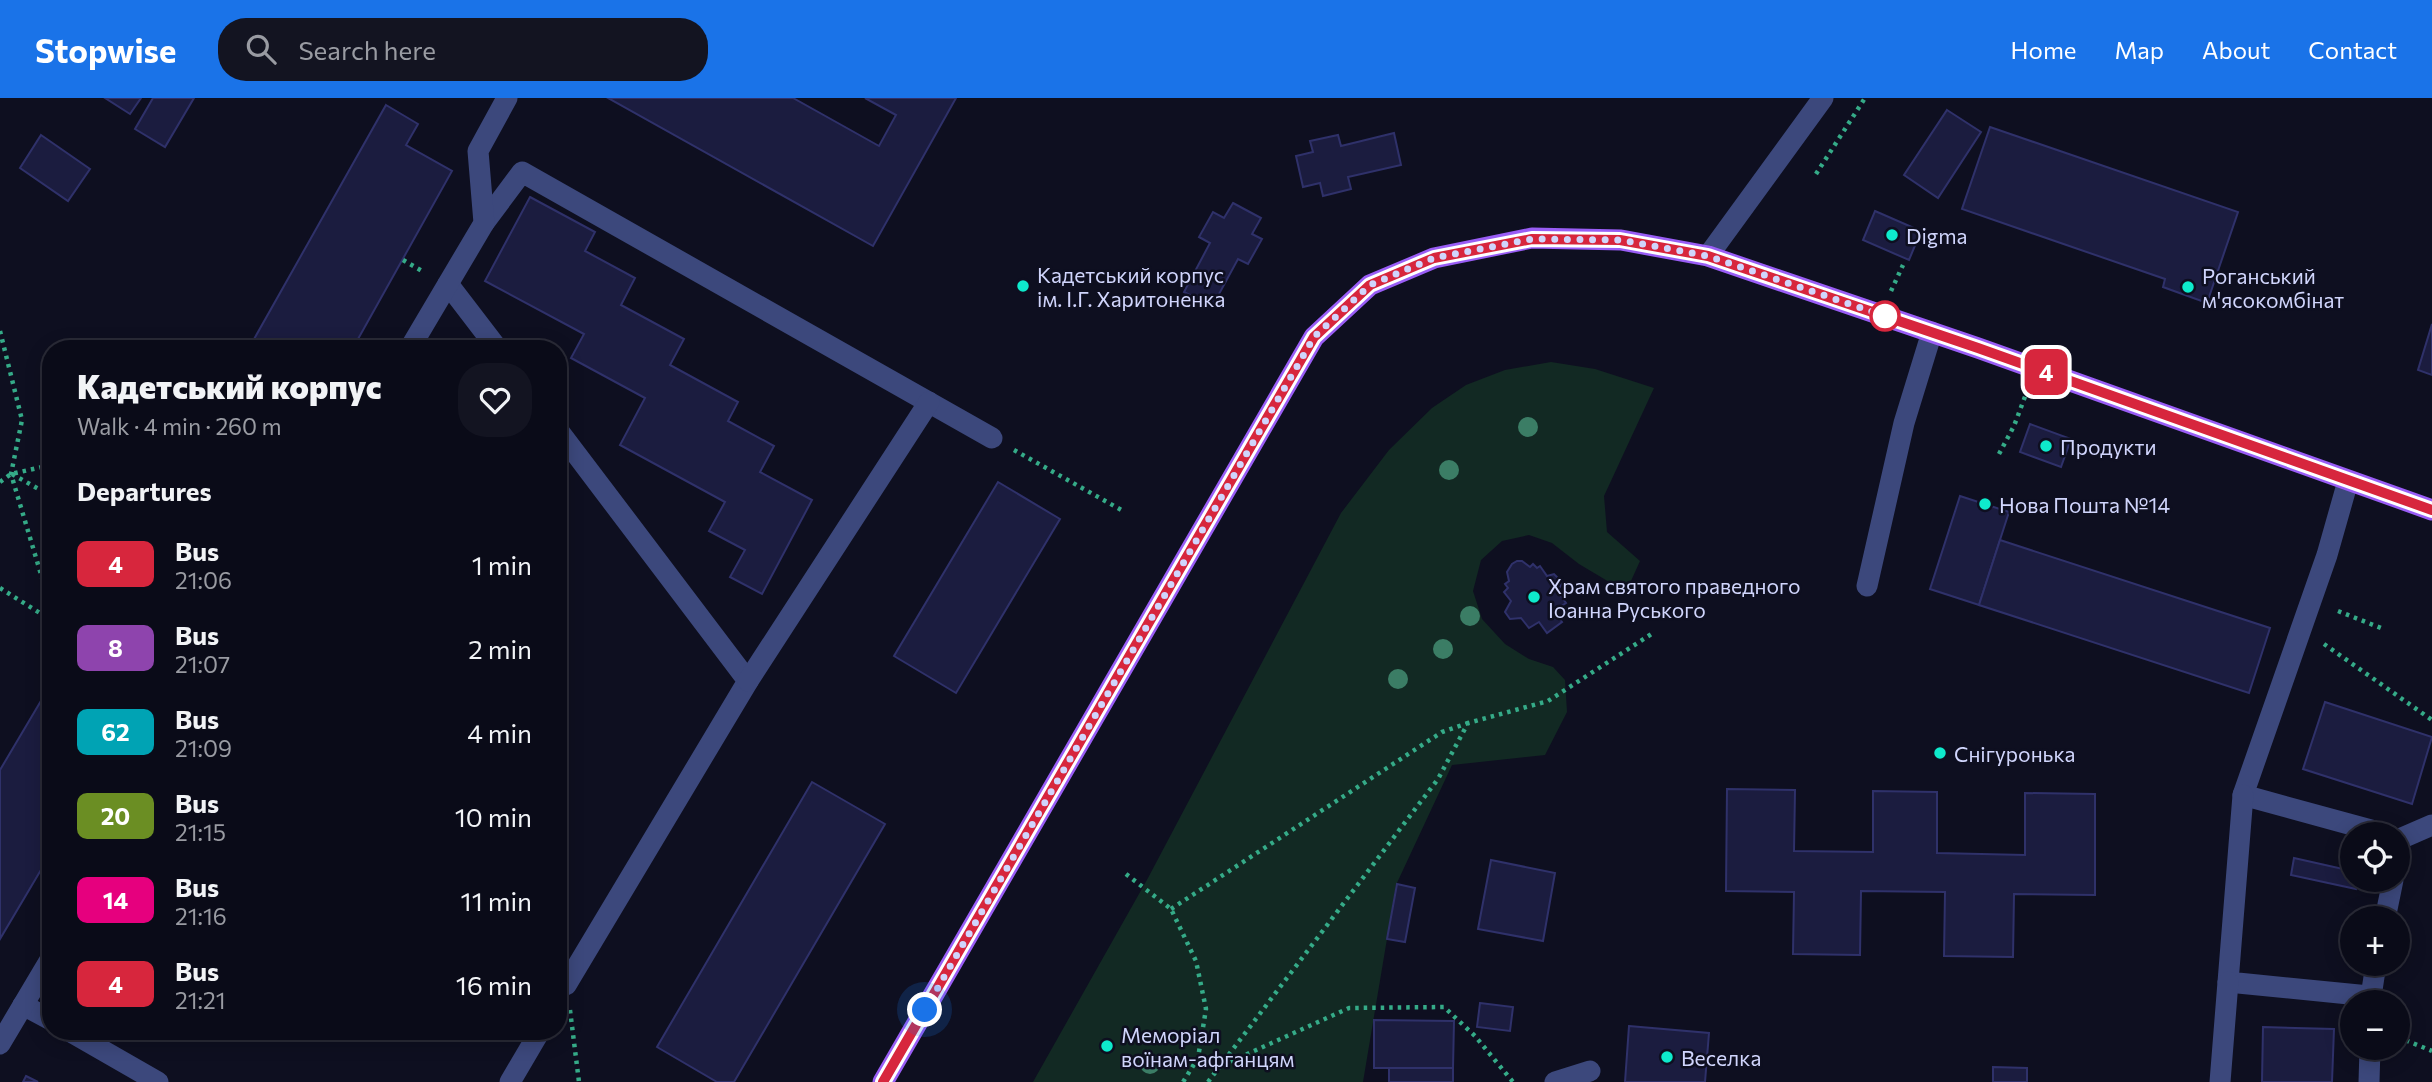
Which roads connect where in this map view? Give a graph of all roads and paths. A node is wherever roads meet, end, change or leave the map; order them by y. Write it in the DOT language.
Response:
graph roads {
  1 [pos="507,98"];
  2 [pos="1823,98"];
  3 [pos="1865,98"];
  4 [pos="1816,174"];
  5 [pos="484,223"];
  6 [pos="1708,256"];
  7 [pos="448,284"];
  8 [pos="0,331"];
  9 [pos="1932,332"];
  10 [pos="415,340"];
  11 [pos="490,340"];
  12 [pos="2036,369"];
  13 [pos="929,402"];
  14 [pos="992,438"];
  15 [pos="567,442"];
  16 [pos="1999,454"];
  17 [pos="42,467"];
  18 [pos="11,474"];
  19 [pos="2348,481"];
  20 [pos="0,482"];
  21 [pos="42,491"];
  22 [pos="2432,510"];
  23 [pos="1125,512"];
  24 [pos="42,578"];
  25 [pos="1867,586"];
  26 [pos="0,588"];
  27 [pos="2311,601"];
  28 [pos="42,614"];
  29 [pos="2301,628"];
  30 [pos="2381,628"];
  31 [pos="1653,633"];
  32 [pos="748,681"];
  33 [pos="2432,720"];
  34 [pos="1468,723"];
  35 [pos="2243,796"];
  36 [pos="2340,825"];
  37 [pos="2432,825"];
  38 [pos="2410,835"];
  39 [pos="1126,874"];
  40 [pos="1171,909"];
  41 [pos="42,973"];
  42 [pos="567,978"];
  43 [pos="2228,982"];
  44 [pos="2340,996"];
  45 [pos="23,1005"];
  46 [pos="42,1015"];
  47 [pos="567,1019"];
  48 [pos="85,1040"];
  49 [pos="535,1040"];
  50 [pos="2410,1042"];
  51 [pos="0,1044"];
  52 [pos="2432,1051"];
  53 [pos="2370,1060"];
  54 [pos="1221,1066"];
  55 [pos="1590,1071"];
  56 [pos="158,1082"];
  57 [pos="510,1082"];
  58 [pos="579,1082"];
  59 [pos="883,1082"];
  60 [pos="1183,1082"];
  61 [pos="1208,1082"];
  62 [pos="1513,1082"];
  63 [pos="1555,1082"];
  64 [pos="2220,1082"];
  65 [pos="2369,1082"];
  1 -- 5 [label="street"];
  2 -- 6 [label="street"];
  3 -- 4 [label="path"];
  5 -- 7 [label="street"];
  5 -- 13 [label="street"];
  6 -- 9 [label="main road"];
  6 -- 59 [label="main road"];
  7 -- 10 [label="street"];
  7 -- 11 [label="street"];
  8 -- 18 [label="path"];
  9 -- 12 [label="main road"];
  9 -- 25 [label="street"];
  12 -- 16 [label="path"];
  12 -- 19 [label="main road"];
  13 -- 14 [label="street"];
  13 -- 32 [label="street"];
  14 -- 23 [label="path"];
  15 -- 32 [label="street"];
  17 -- 18 [label="path"];
  18 -- 20 [label="path"];
  18 -- 21 [label="path"];
  18 -- 24 [label="path"];
  19 -- 22 [label="main road"];
  19 -- 27 [label="street"];
  26 -- 28 [label="path"];
  27 -- 29 [label="street"];
  27 -- 30 [label="path"];
  29 -- 33 [label="path"];
  29 -- 35 [label="street"];
  31 -- 34 [label="path"];
  32 -- 42 [label="street"];
  34 -- 40 [label="path"];
  34 -- 54 [label="path"];
  35 -- 36 [label="street"];
  35 -- 43 [label="street"];
  37 -- 38 [label="street"];
  39 -- 40 [label="path"];
  40 -- 60 [label="path"];
  41 -- 45 [label="street"];
  43 -- 44 [label="street"];
  43 -- 64 [label="street"];
  45 -- 46 [label="street"];
  45 -- 51 [label="street"];
  47 -- 58 [label="path"];
  48 -- 56 [label="street"];
  49 -- 57 [label="street"];
  50 -- 52 [label="path"];
  53 -- 65 [label="street"];
  54 -- 61 [label="path"];
  54 -- 62 [label="path"];
  55 -- 63 [label="street"];
}
